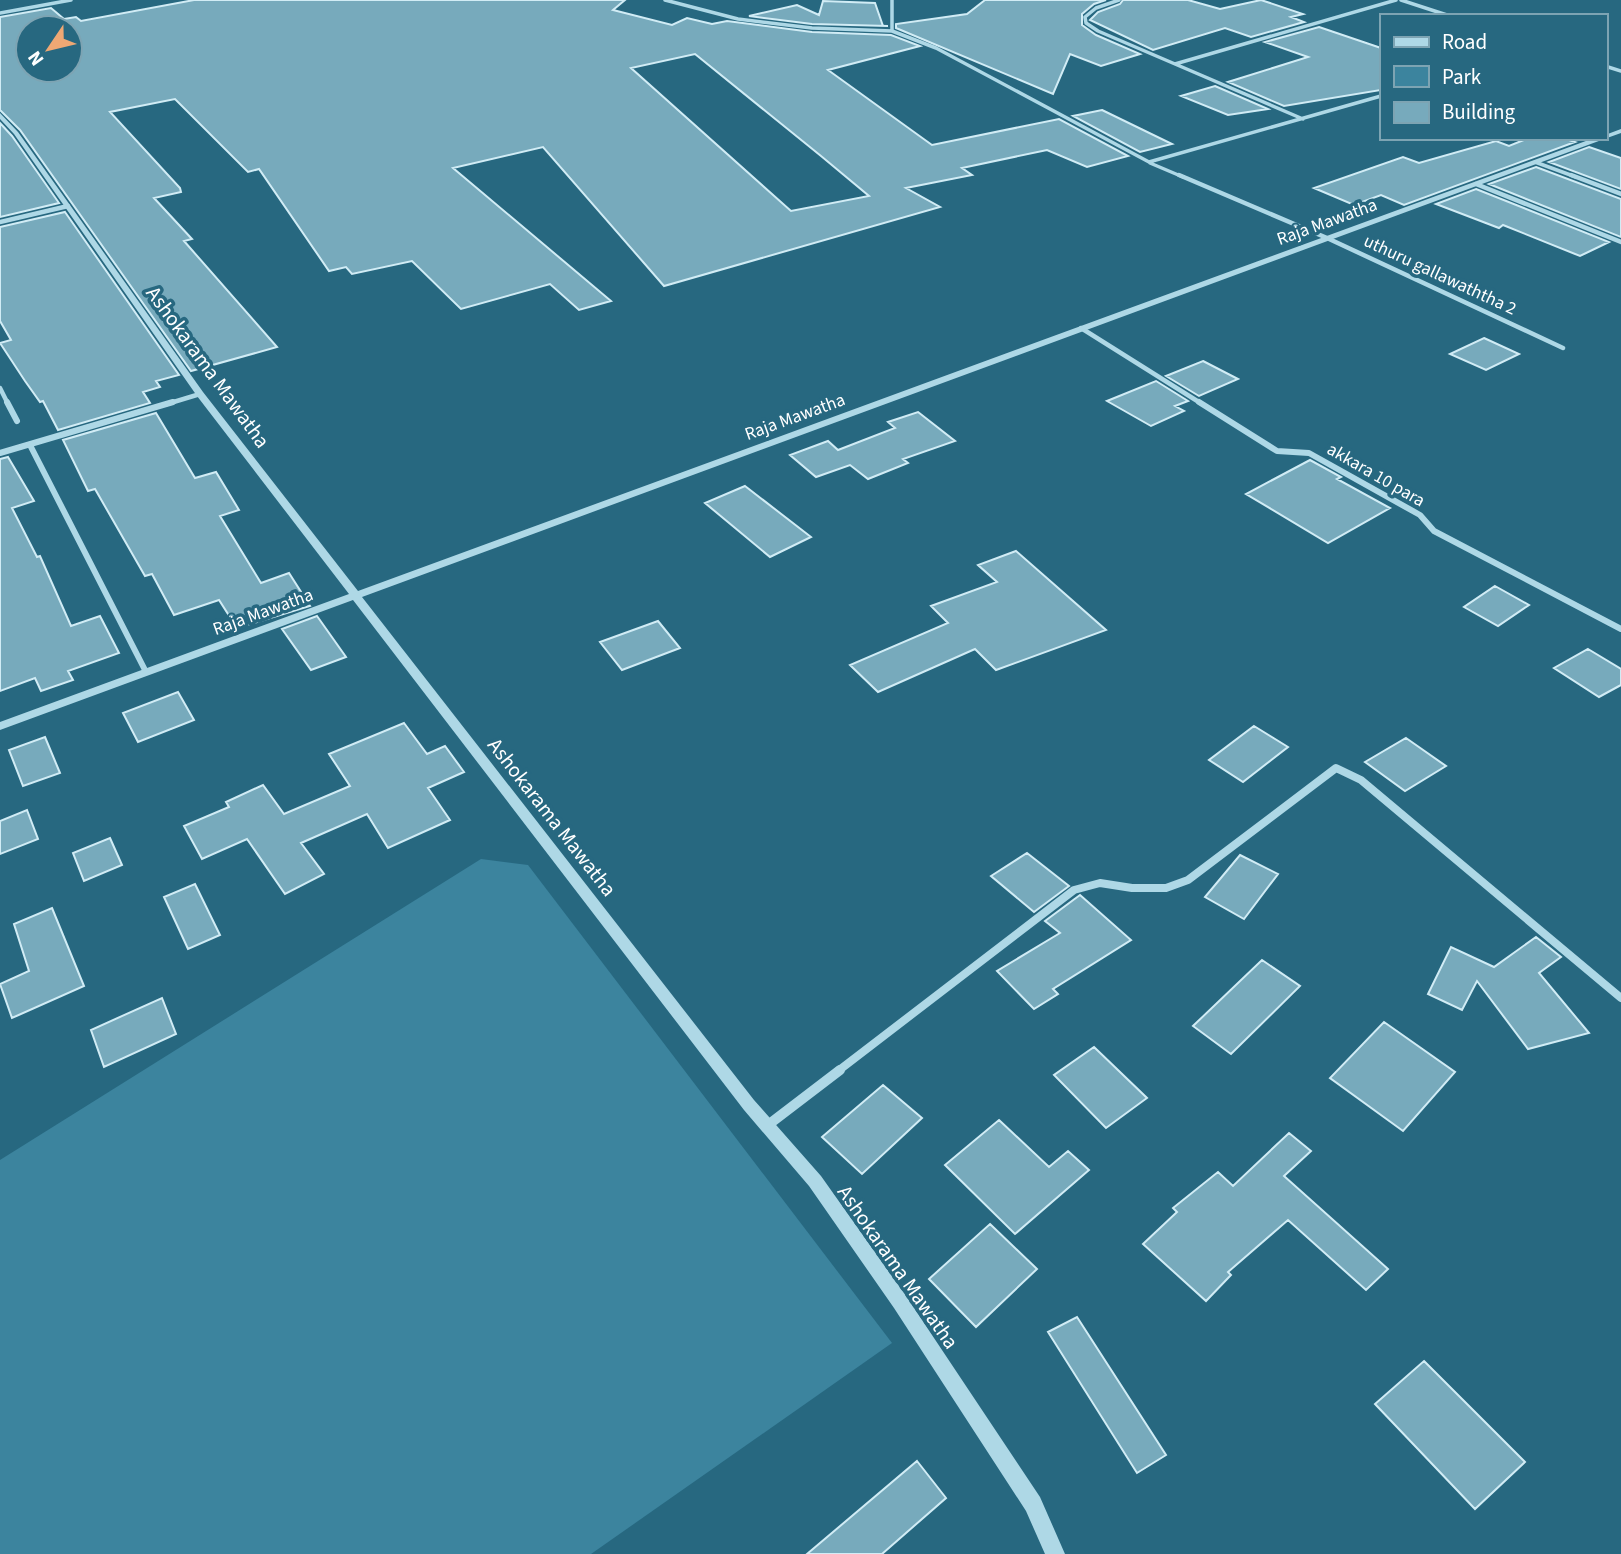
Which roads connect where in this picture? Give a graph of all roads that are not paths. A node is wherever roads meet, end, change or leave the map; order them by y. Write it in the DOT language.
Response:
graph roads {
  1 [pos="71,0"];
  2 [pos="665,0"];
  3 [pos="892,0"];
  4 [pos="1119,0"];
  5 [pos="1399,0"];
  6 [pos="0,13"];
  7 [pos="1444,14"];
  8 [pos="892,31"];
  9 [pos="1174,64"];
  10 [pos="1380,96"];
  11 [pos="0,115"];
  12 [pos="1304,119"];
  13 [pos="1597,140"];
  14 [pos="1149,162"];
  15 [pos="1535,162"];
  16 [pos="1476,184"];
  17 [pos="1621,194"];
  18 [pos="68,206"];
  19 [pos="0,222"];
  20 [pos="1327,239"];
  21 [pos="1621,242"];
  22 [pos="1082,328"];
  23 [pos="1563,348"];
  24 [pos="0,388"];
  25 [pos="201,394"];
  26 [pos="18,421"];
  27 [pos="30,445"];
  28 [pos="0,453"];
  29 [pos="355,594"];
  30 [pos="1621,629"];
  31 [pos="146,672"];
  32 [pos="0,726"];
  33 [pos="1621,998"];
  34 [pos="768,1125"];
  35 [pos="1055,1554"];
  1 -- 6 [label="street"];
  2 -- 8 [label="street, uthuru gallawaththa 2"];
  3 -- 8 [label="street"];
  4 -- 9 [label="street"];
  5 -- 7 [label="street"];
  5 -- 9 [label="street"];
  8 -- 14 [label="street, uthuru gallawaththa 2"];
  9 -- 12 [label="street"];
  10 -- 12 [label="street"];
  11 -- 18 [label="street, Ashokarama Mawatha"];
  12 -- 14 [label="street"];
  13 -- 15 [label="street, Raja Mawatha"];
  14 -- 20 [label="street, uthuru gallawaththa 2"];
  15 -- 16 [label="street, Raja Mawatha"];
  15 -- 17 [label="street"];
  16 -- 20 [label="street, Raja Mawatha"];
  16 -- 21 [label="street"];
  18 -- 19 [label="street"];
  18 -- 25 [label="street, Ashokarama Mawatha"];
  20 -- 22 [label="street, Raja Mawatha"];
  20 -- 23 [label="street, uthuru gallawaththa 2"];
  22 -- 29 [label="street, Raja Mawatha"];
  22 -- 30 [label="street, akkara 10 para"];
  24 -- 26 [label="street"];
  25 -- 27 [label="street"];
  25 -- 29 [label="street, Ashokarama Mawatha"];
  27 -- 28 [label="street"];
  27 -- 31 [label="street"];
  29 -- 31 [label="street, Raja Mawatha"];
  29 -- 34 [label="street, Ashokarama Mawatha"];
  31 -- 32 [label="street, Raja Mawatha"];
  33 -- 34 [label="street"];
  34 -- 35 [label="street, Ashokarama Mawatha"];
}
